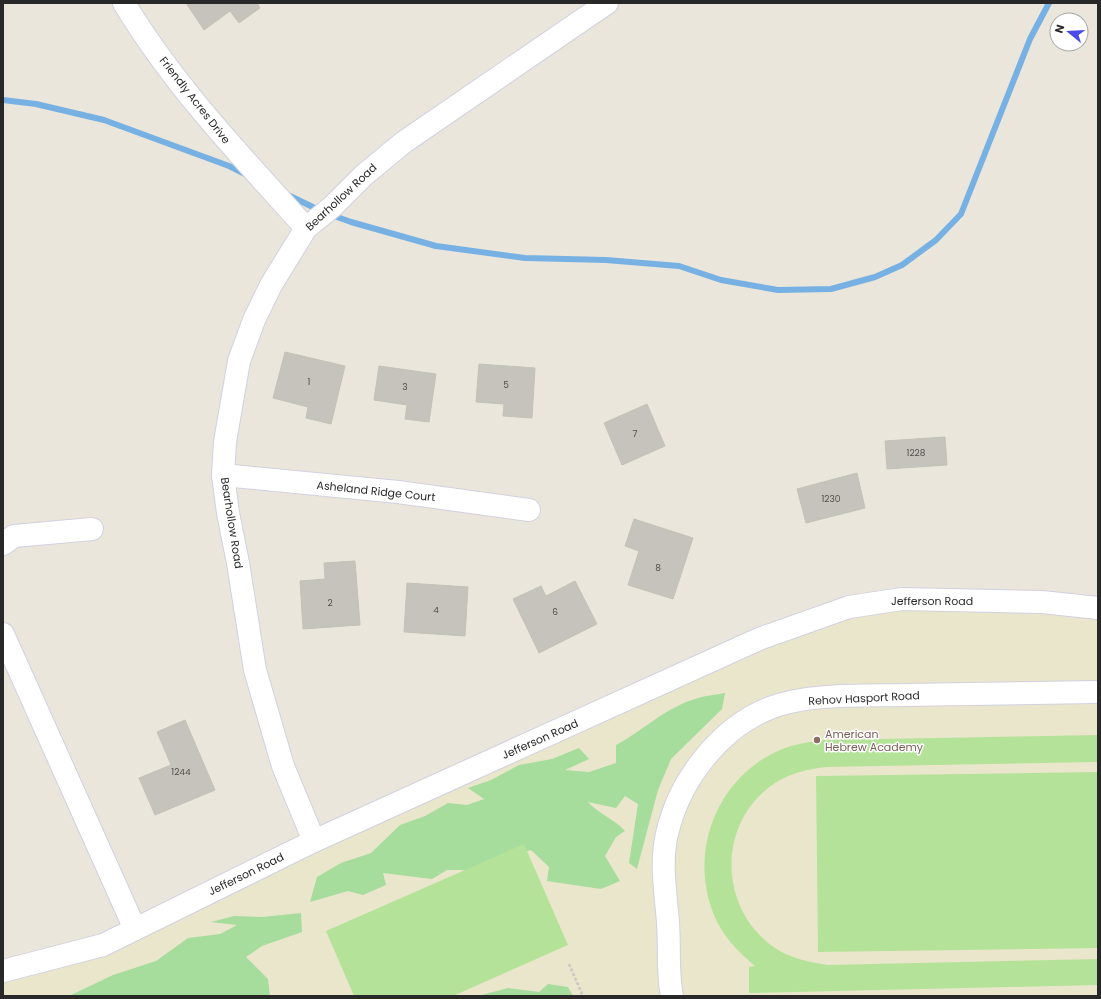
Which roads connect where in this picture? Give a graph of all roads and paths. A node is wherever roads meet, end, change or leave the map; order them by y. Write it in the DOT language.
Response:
graph roads {
  1 [pos="124,3"];
  2 [pos="607,3"];
  3 [pos="306,228"];
  4 [pos="223,476"];
  5 [pos="530,510"];
  6 [pos="92,529"];
  7 [pos="3,544"];
  8 [pos="1098,608"];
  9 [pos="3,634"];
  10 [pos="1098,692"];
  11 [pos="314,841"];
  12 [pos="135,929"];
  13 [pos="569,964"];
  14 [pos="3,971"];
  15 [pos="583,996"];
  16 [pos="672,996"];
  1 -- 3 [label="street, Friendly Acres Drive"];
  2 -- 3 [label="street, Bearhollow Road"];
  3 -- 4 [label="street, Bearhollow Road"];
  4 -- 5 [label="street, Asheland Ridge Court"];
  4 -- 11 [label="street, Bearhollow Road"];
  6 -- 7 [label="street"];
  8 -- 11 [label="street, Jefferson Road"];
  9 -- 12 [label="street"];
  10 -- 16 [label="street, Rehov Hasport Road"];
  11 -- 12 [label="street, Jefferson Road"];
  12 -- 14 [label="street, Jefferson Road"];
  13 -- 15 [label="path"];
}
